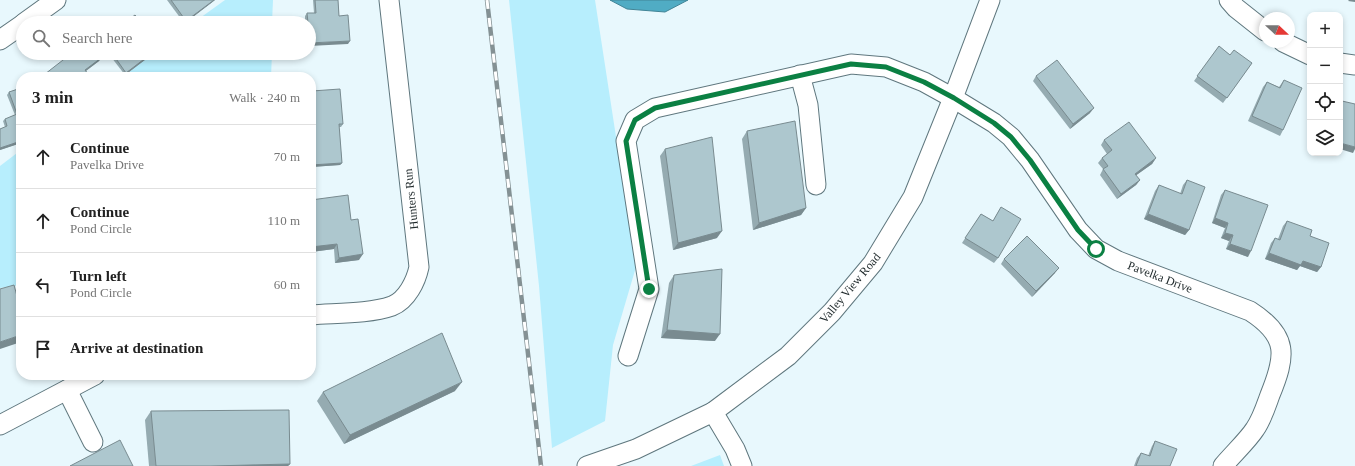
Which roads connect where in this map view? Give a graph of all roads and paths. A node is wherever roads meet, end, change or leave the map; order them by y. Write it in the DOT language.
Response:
graph roads {
  1 [pos="56,0"];
  2 [pos="389,0"];
  3 [pos="990,0"];
  4 [pos="1229,0"];
  5 [pos="33,16"];
  6 [pos="1259,26"];
  7 [pos="16,28"];
  8 [pos="0,40"];
  9 [pos="1295,48"];
  10 [pos="1307,54"];
  11 [pos="1343,63"];
  12 [pos="1355,65"];
  13 [pos="800,75"];
  14 [pos="954,98"];
  15 [pos="816,185"];
  16 [pos="316,315"];
  17 [pos="628,356"];
  18 [pos="86,380"];
  19 [pos="67,390"];
  20 [pos="713,412"];
  21 [pos="0,425"];
  22 [pos="93,442"];
  23 [pos="587,466"];
  24 [pos="742,466"];
  25 [pos="1223,466"];
  1 -- 5 [label="street"];
  2 -- 16 [label="street, Hunters Run"];
  3 -- 14 [label="street, Valley View Road"];
  4 -- 6 [label="street"];
  7 -- 8 [label="street"];
  9 -- 10 [label="street"];
  11 -- 12 [label="street"];
  13 -- 14 [label="street, Pavelka Drive"];
  13 -- 15 [label="street"];
  13 -- 17 [label="street, Pavelka Drive"];
  14 -- 20 [label="street, Valley View Road"];
  14 -- 25 [label="street, Pavelka Drive"];
  18 -- 19 [label="street"];
  19 -- 21 [label="street"];
  19 -- 22 [label="street"];
  20 -- 23 [label="street, Valley View Road"];
  20 -- 24 [label="street"];
}
